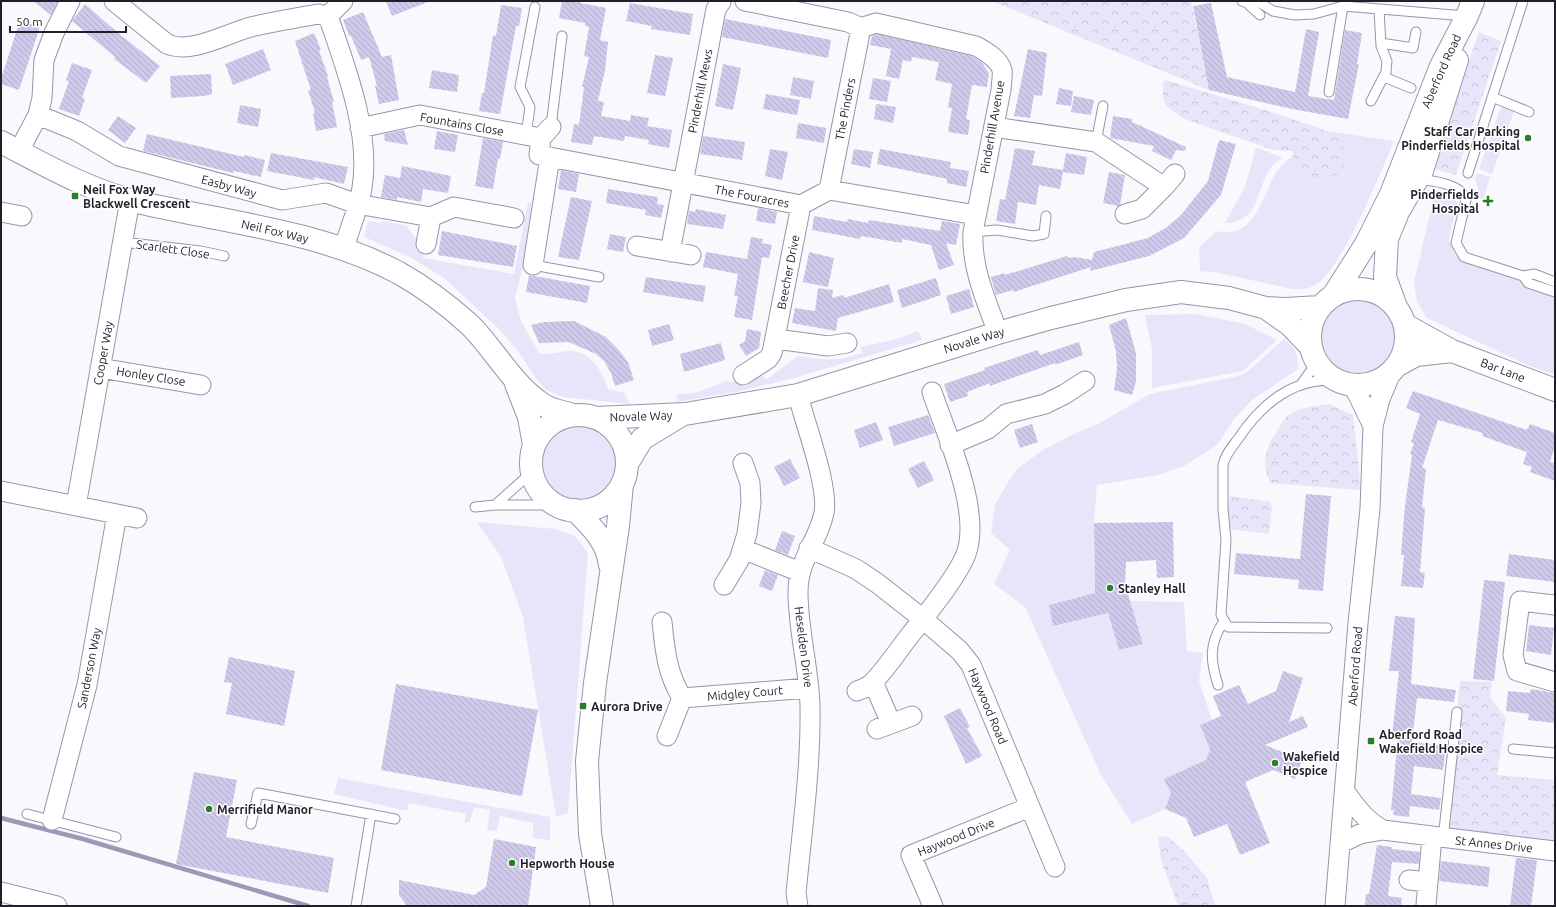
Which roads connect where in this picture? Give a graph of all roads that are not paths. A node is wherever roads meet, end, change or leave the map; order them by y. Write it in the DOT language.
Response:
graph roads {
  1 [pos="70,1"];
  2 [pos="114,1"];
  3 [pos="344,1"];
  4 [pos="721,1"];
  5 [pos="745,1"];
  6 [pos="1242,1"];
  7 [pos="1257,1"];
  8 [pos="1523,1"];
  9 [pos="1343,6"];
  10 [pos="1389,6"];
  11 [pos="535,7"];
  12 [pos="1470,8"];
  13 [pos="1380,9"];
  14 [pos="1260,15"];
  15 [pos="328,16"];
  16 [pos="861,28"];
  17 [pos="1416,32"];
  18 [pos="562,36"];
  19 [pos="1381,42"];
  20 [pos="1384,77"];
  21 [pos="1411,88"];
  22 [pos="1329,92"];
  23 [pos="1492,97"];
  24 [pos="1371,101"];
  25 [pos="1103,106"];
  26 [pos="1529,112"];
  27 [pos="38,115"];
  28 [pos="994,127"];
  29 [pos="360,128"];
  30 [pos="539,133"];
  31 [pos="1096,142"];
  32 [pos="10,147"];
  33 [pos="550,157"];
  34 [pos="1468,173"];
  35 [pos="1421,175"];
  36 [pos="682,182"];
  37 [pos="829,190"];
  38 [pos="1390,194"];
  39 [pos="130,200"];
  40 [pos="357,204"];
  41 [pos="801,205"];
  42 [pos="1,212"];
  43 [pos="1125,214"];
  44 [pos="22,216"];
  45 [pos="1046,216"];
  46 [pos="431,217"];
  47 [pos="514,218"];
  48 [pos="974,223"];
  49 [pos="122,242"];
  50 [pos="426,244"];
  51 [pos="637,246"];
  52 [pos="344,249"];
  53 [pos="670,252"];
  54 [pos="691,255"];
  55 [pos="224,256"];
  56 [pos="533,265"];
  57 [pos="1523,276"];
  58 [pos="599,277"];
  59 [pos="1555,282"];
  60 [pos="1555,292"];
  61 [pos="1327,301"];
  62 [pos="1266,308"];
  63 [pos="1400,316"];
  64 [pos="998,333"];
  65 [pos="776,339"];
  66 [pos="847,343"];
  67 [pos="1452,351"];
  68 [pos="1314,354"];
  69 [pos="100,368"];
  70 [pos="1394,369"];
  71 [pos="743,375"];
  72 [pos="514,379"];
  73 [pos="1085,380"];
  74 [pos="1345,382"];
  75 [pos="1302,383"];
  76 [pos="201,385"];
  77 [pos="1555,390"];
  78 [pos="932,392"];
  79 [pos="798,395"];
  80 [pos="685,414"];
  81 [pos="573,415"];
  82 [pos="596,418"];
  83 [pos="1374,426"];
  84 [pos="534,445"];
  85 [pos="950,445"];
  86 [pos="742,463"];
  87 [pos="532,472"];
  88 [pos="625,474"];
  89 [pos="1,491"];
  90 [pos="495,505"];
  91 [pos="76,506"];
  92 [pos="475,507"];
  93 [pos="567,508"];
  94 [pos="118,514"];
  95 [pos="137,518"];
  96 [pos="809,548"];
  97 [pos="742,549"];
  98 [pos="800,572"];
  99 [pos="611,573"];
  100 [pos="724,585"];
  101 [pos="1555,605"];
  102 [pos="923,619"];
  103 [pos="1224,621"];
  104 [pos="662,622"];
  105 [pos="1327,628"];
  106 [pos="1555,682"];
  107 [pos="1218,685"];
  108 [pos="809,688"];
  109 [pos="682,698"];
  110 [pos="1456,712"];
  111 [pos="912,716"];
  112 [pos="667,736"];
  113 [pos="1513,749"];
  114 [pos="1555,753"];
  115 [pos="1346,792"];
  116 [pos="1030,807"];
  117 [pos="27,814"];
  118 [pos="371,814"];
  119 [pos="395,819"];
  120 [pos="52,820"];
  121 [pos="251,824"];
  122 [pos="1383,830"];
  123 [pos="116,836"];
  124 [pos="1438,838"];
  125 [pos="1341,843"];
  126 [pos="1555,851"];
  127 [pos="1055,867"];
  128 [pos="1409,880"];
  129 [pos="1428,882"];
  130 [pos="1,892"];
  131 [pos="1426,905"];
  132 [pos="57,906"];
  133 [pos="356,906"];
  134 [pos="602,906"];
  135 [pos="798,906"];
  136 [pos="933,906"];
  137 [pos="1335,906"];
  1 -- 27 [label="street"];
  2 -- 15 [label="street"];
  3 -- 15 [label="street"];
  4 -- 36 [label="street, Pinderhill Mews"];
  5 -- 16 [label="street"];
  6 -- 14 [label="lane"];
  7 -- 9 [label="lane"];
  8 -- 23 [label="lane"];
  9 -- 13 [label="lane"];
  9 -- 22 [label="lane"];
  10 -- 12 [label="lane"];
  10 -- 13 [label="lane"];
  11 -- 30 [label="lane"];
  12 -- 35 [label="main road, Aberford Road"];
  12 -- 38 [label="main road, Aberford Road"];
  13 -- 19 [label="lane"];
  15 -- 29 [label="street"];
  16 -- 28 [label="street, Pinderhill Avenue"];
  16 -- 37 [label="street, The Pinders"];
  17 -- 19 [label="lane"];
  18 -- 30 [label="lane"];
  19 -- 20 [label="lane"];
  20 -- 21 [label="lane"];
  20 -- 24 [label="lane"];
  23 -- 26 [label="lane"];
  23 -- 34 [label="lane"];
  25 -- 31 [label="lane"];
  27 -- 32 [label="street"];
  27 -- 40 [label="street, Easby Way"];
  28 -- 31 [label="street"];
  28 -- 48 [label="street, Pinderhill Avenue"];
  29 -- 30 [label="street, Fountains Close"];
  29 -- 40 [label="street"];
  30 -- 33 [label="street"];
  31 -- 43 [label="street"];
  32 -- 39 [label="main road, Neil Fox Way"];
  33 -- 36 [label="street, The Fouracres"];
  33 -- 56 [label="street"];
  35 -- 38 [label="lane"];
  35 -- 57 [label="lane"];
  35 -- 63 [label="main road, Aberford Road"];
  36 -- 41 [label="street, The Fouracres"];
  36 -- 53 [label="street, Pinderhill Mews"];
  37 -- 41 [label="street, The Fouracres"];
  37 -- 48 [label="street"];
  38 -- 61 [label="main road, Aberford Road"];
  39 -- 49 [label="street, Cooper Way"];
  39 -- 52 [label="main road, Neil Fox Way"];
  40 -- 46 [label="street, Easby Way"];
  40 -- 52 [label="street"];
  41 -- 65 [label="street, Beecher Drive"];
  42 -- 44 [label="street"];
  45 -- 48 [label="lane"];
  46 -- 47 [label="street"];
  46 -- 50 [label="street"];
  48 -- 64 [label="street, Pinderhill Avenue"];
  49 -- 55 [label="lane, Scarlett Close"];
  49 -- 69 [label="street, Cooper Way"];
  51 -- 53 [label="street"];
  52 -- 72 [label="main road, Neil Fox Way"];
  53 -- 54 [label="street"];
  56 -- 58 [label="lane"];
  57 -- 59 [label="lane"];
  57 -- 60 [label="lane"];
  61 -- 62 [label="main road, Novale Way"];
  61 -- 63 [label="main road"];
  61 -- 68 [label="main road"];
  62 -- 64 [label="main road, Novale Way"];
  62 -- 68 [label="main road, Novale Way"];
  63 -- 67 [label="main road, Bar Lane"];
  63 -- 70 [label="main road"];
  64 -- 79 [label="main road, Novale Way"];
  65 -- 66 [label="street"];
  65 -- 71 [label="street, Beecher Drive"];
  67 -- 70 [label="main road, Bar Lane"];
  67 -- 77 [label="main road, Bar Lane"];
  68 -- 74 [label="main road"];
  68 -- 75 [label="lane"];
  69 -- 76 [label="street, Honley Close"];
  69 -- 91 [label="street, Cooper Way"];
  70 -- 74 [label="main road"];
  70 -- 83 [label="street, Aberford Road"];
  72 -- 81 [label="main road, Neil Fox Way"];
  72 -- 84 [label="main road, Neil Fox Way"];
  73 -- 85 [label="street"];
  74 -- 75 [label="lane"];
  74 -- 83 [label="street, Aberford Road"];
  75 -- 103 [label="lane"];
  78 -- 85 [label="street"];
  79 -- 80 [label="main road, Novale Way"];
  79 -- 96 [label="street, Heselden Drive"];
  80 -- 82 [label="main road, Novale Way"];
  80 -- 88 [label="main road, Novale Way"];
  81 -- 82 [label="main road"];
  81 -- 84 [label="main road"];
  82 -- 88 [label="main road"];
  83 -- 115 [label="street, Aberford Road"];
  84 -- 87 [label="main road"];
  85 -- 102 [label="street"];
  86 -- 97 [label="street"];
  87 -- 90 [label="lane"];
  87 -- 93 [label="main road"];
  88 -- 93 [label="main road"];
  88 -- 99 [label="main road"];
  89 -- 91 [label="street"];
  90 -- 92 [label="lane"];
  90 -- 93 [label="lane"];
  91 -- 94 [label="street"];
  93 -- 99 [label="main road"];
  94 -- 95 [label="street"];
  94 -- 120 [label="street, Sanderson Way"];
  96 -- 98 [label="street, Heselden Drive"];
  96 -- 102 [label="street, Haywood Road"];
  97 -- 98 [label="street"];
  97 -- 100 [label="street"];
  98 -- 108 [label="street, Heselden Drive"];
  99 -- 134 [label="main road"];
  101 -- 106 [label="street"];
  102 -- 111 [label="street"];
  102 -- 116 [label="street, Haywood Road"];
  103 -- 105 [label="lane"];
  103 -- 107 [label="lane"];
  104 -- 109 [label="street"];
  108 -- 109 [label="street, Midgley Court"];
  108 -- 135 [label="street, Heselden Drive"];
  109 -- 112 [label="street"];
  110 -- 124 [label="lane"];
  113 -- 114 [label="lane"];
  115 -- 122 [label="street, St Annes Drive"];
  115 -- 125 [label="street, Aberford Road"];
  116 -- 127 [label="street, Haywood Road"];
  116 -- 136 [label="street, Haywood Drive"];
  117 -- 120 [label="lane"];
  118 -- 119 [label="lane"];
  118 -- 121 [label="lane"];
  118 -- 133 [label="lane"];
  120 -- 123 [label="lane"];
  122 -- 124 [label="street, St Annes Drive"];
  122 -- 125 [label="street, St Annes Drive"];
  124 -- 126 [label="street, St Annes Drive"];
  124 -- 129 [label="street"];
  125 -- 137 [label="street, Aberford Road"];
  128 -- 129 [label="street"];
  129 -- 131 [label="street"];
  130 -- 132 [label="street"];
}
